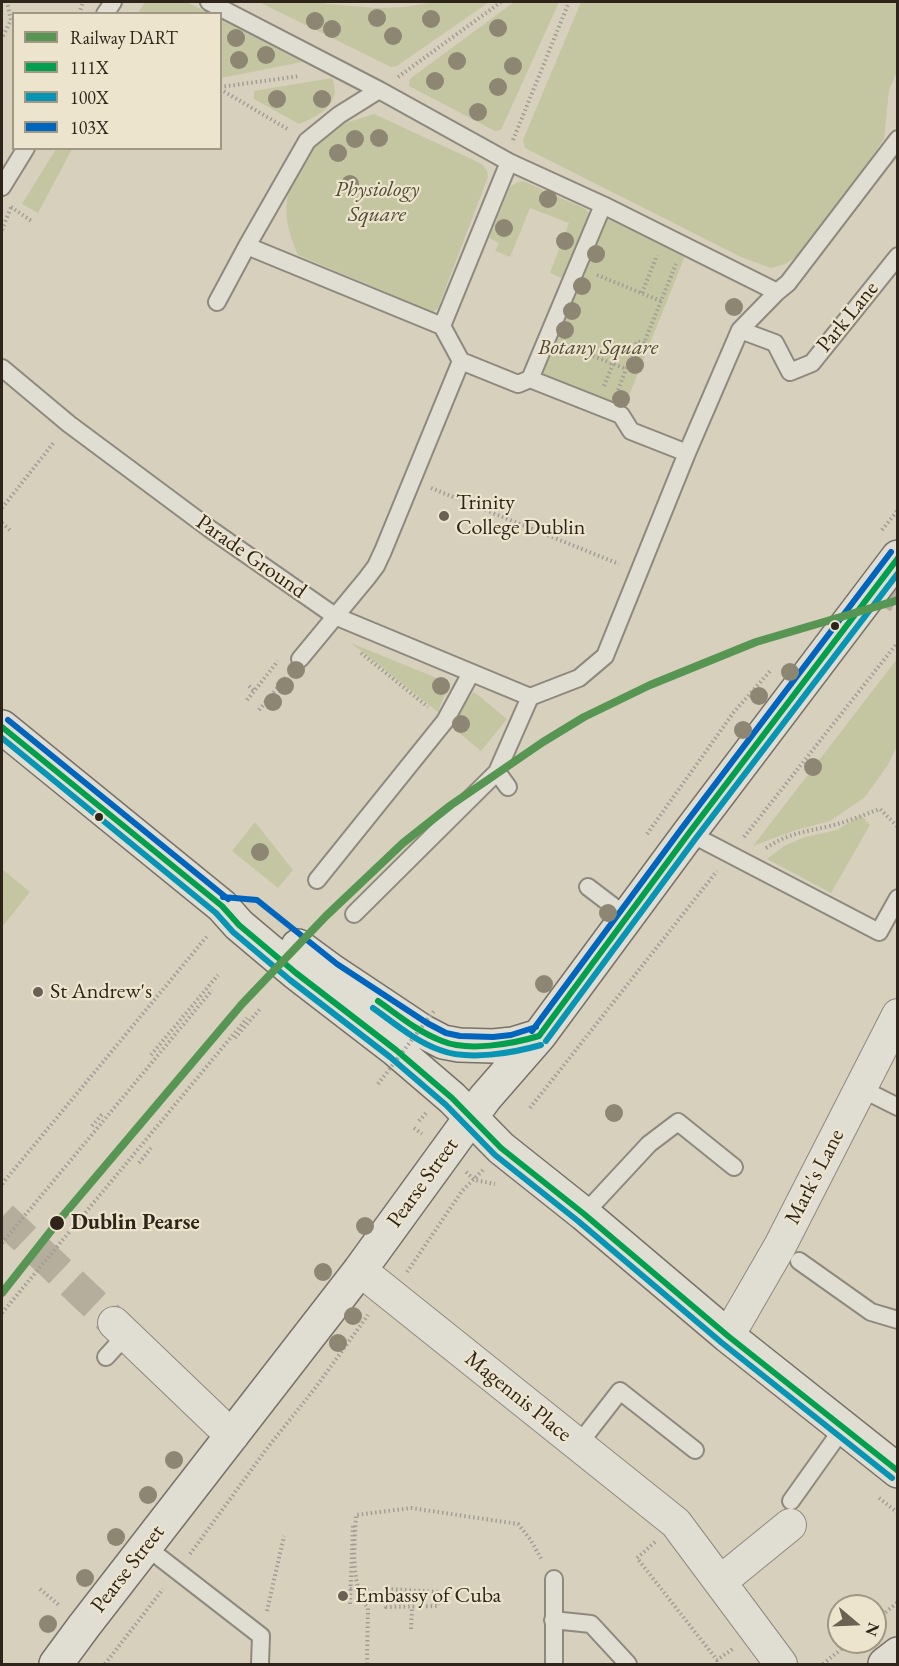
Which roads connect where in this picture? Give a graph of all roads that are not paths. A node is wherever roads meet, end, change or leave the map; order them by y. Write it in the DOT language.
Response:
graph roads {
  1 [pos="209,2"];
  2 [pos="379,90"];
  3 [pos="897,139"];
  4 [pos="25,150"];
  5 [pos="509,162"];
  6 [pos="2,187"];
  7 [pos="603,205"];
  8 [pos="247,246"];
  9 [pos="897,256"];
  10 [pos="777,292"];
  11 [pos="217,302"];
  12 [pos="442,326"];
  13 [pos="740,330"];
  14 [pos="460,362"];
  15 [pos="2,368"];
  16 [pos="530,379"];
  17 [pos="687,453"];
  18 [pos="897,557"];
  19 [pos="331,621"];
  20 [pos="292,657"];
  21 [pos="471,673"];
  22 [pos="530,697"];
  23 [pos="2,726"];
  24 [pos="497,772"];
  25 [pos="508,787"];
  26 [pos="689,833"];
  27 [pos="317,880"];
  28 [pos="588,887"];
  29 [pos="897,898"];
  30 [pos="354,914"];
  31 [pos="627,916"];
  32 [pos="216,919"];
  33 [pos="897,1016"];
  34 [pos="538,1036"];
  35 [pos="860,1088"];
  36 [pos="897,1107"];
  37 [pos="471,1118"];
  38 [pos="734,1167"];
  39 [pos="584,1214"];
  40 [pos="799,1261"];
  41 [pos="360,1270"];
  42 [pos="897,1320"];
  43 [pos="121,1329"];
  44 [pos="728,1336"];
  45 [pos="106,1358"];
  46 [pos="843,1428"];
  47 [pos="232,1436"];
  48 [pos="578,1445"];
  49 [pos="695,1450"];
  50 [pos="897,1471"];
  51 [pos="791,1513"];
  52 [pos="145,1546"];
  53 [pos="554,1579"];
  54 [pos="720,1582"];
  55 [pos="553,1620"];
  56 [pos="897,1654"];
  57 [pos="56,1665"];
  58 [pos="260,1665"];
  59 [pos="554,1665"];
  60 [pos="628,1665"];
  61 [pos="781,1665"];
  62 [pos="885,1665"];
  1 -- 2 [label="lane"];
  2 -- 5 [label="lane"];
  2 -- 8 [label="lane"];
  3 -- 10 [label="lane"];
  4 -- 6 [label="lane"];
  5 -- 7 [label="lane"];
  5 -- 12 [label="lane"];
  7 -- 10 [label="lane"];
  7 -- 16 [label="lane"];
  8 -- 11 [label="lane"];
  8 -- 12 [label="lane"];
  9 -- 13 [label="lane, Park Lane"];
  10 -- 13 [label="lane"];
  12 -- 14 [label="lane"];
  13 -- 17 [label="lane"];
  14 -- 16 [label="lane"];
  14 -- 19 [label="lane"];
  15 -- 19 [label="lane, Parade Ground"];
  16 -- 17 [label="lane"];
  17 -- 22 [label="lane"];
  18 -- 26 [label="main road, Pearse Street"];
  19 -- 20 [label="lane"];
  19 -- 21 [label="lane, Parade Ground"];
  21 -- 22 [label="lane, Parade Ground"];
  21 -- 27 [label="lane"];
  22 -- 24 [label="lane"];
  23 -- 32 [label="main road"];
  24 -- 25 [label="lane"];
  24 -- 30 [label="lane"];
  26 -- 29 [label="lane"];
  26 -- 31 [label="main road, Pearse Street"];
  28 -- 31 [label="lane"];
  31 -- 34 [label="main road, Pearse Street"];
  32 -- 34 [label="main road"];
  32 -- 37 [label="main road"];
  33 -- 35 [label="street, Mark's Lane"];
  34 -- 37 [label="main road, Pearse Street"];
  35 -- 36 [label="lane"];
  35 -- 44 [label="street, Mark's Lane"];
  37 -- 39 [label="main road"];
  37 -- 41 [label="main road, Pearse Street"];
  38 -- 39 [label="lane"];
  39 -- 44 [label="main road"];
  40 -- 42 [label="lane"];
  41 -- 47 [label="main road, Pearse Street"];
  41 -- 48 [label="street, Magennis Place"];
  43 -- 45 [label="lane"];
  43 -- 47 [label="street"];
  44 -- 46 [label="main road"];
  46 -- 50 [label="main road"];
  46 -- 51 [label="lane"];
  47 -- 52 [label="main road, Pearse Street"];
  48 -- 49 [label="lane"];
  48 -- 54 [label="street, Magennis Place"];
  51 -- 54 [label="street"];
  52 -- 57 [label="main road, Pearse Street"];
  52 -- 58 [label="lane"];
  53 -- 55 [label="lane"];
  54 -- 61 [label="street, Magennis Place"];
  55 -- 59 [label="lane"];
  55 -- 60 [label="lane"];
  56 -- 62 [label="main road"];
}
